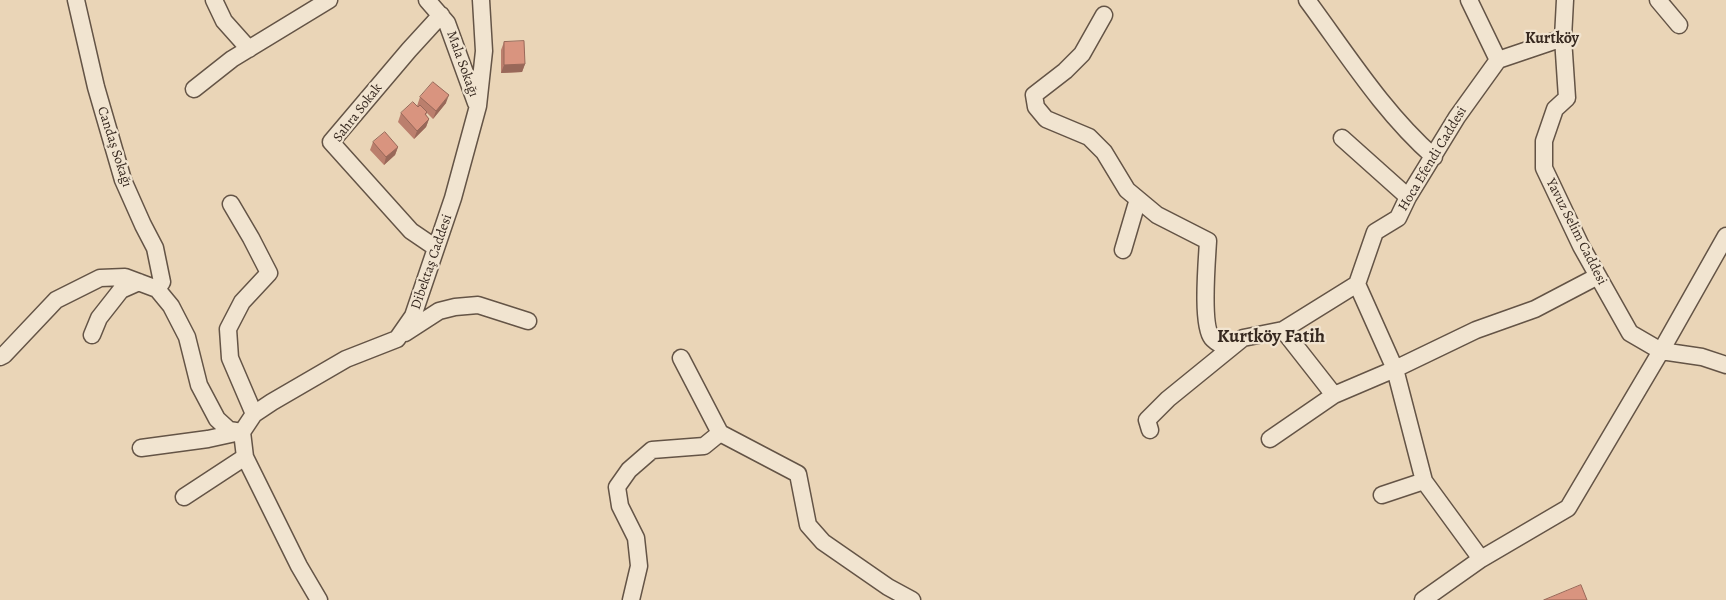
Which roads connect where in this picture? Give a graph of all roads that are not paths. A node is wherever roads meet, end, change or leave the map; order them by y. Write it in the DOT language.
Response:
graph roads {
  1 [pos="76,0"];
  2 [pos="214,0"];
  3 [pos="328,0"];
  4 [pos="427,0"];
  5 [pos="481,0"];
  6 [pos="1307,0"];
  7 [pos="1469,0"];
  8 [pos="1565,0"];
  9 [pos="1658,0"];
  10 [pos="441,15"];
  11 [pos="1104,15"];
  12 [pos="1679,25"];
  13 [pos="1563,38"];
  14 [pos="249,49"];
  15 [pos="1498,60"];
  16 [pos="194,89"];
  17 [pos="478,106"];
  18 [pos="1342,138"];
  19 [pos="1434,157"];
  20 [pos="1408,197"];
  21 [pos="1138,199"];
  22 [pos="231,204"];
  23 [pos="1726,236"];
  24 [pos="436,248"];
  25 [pos="1123,250"];
  26 [pos="1598,276"];
  27 [pos="139,282"];
  28 [pos="1357,284"];
  29 [pos="157,288"];
  30 [pos="528,321"];
  31 [pos="1283,330"];
  32 [pos="92,335"];
  33 [pos="397,339"];
  34 [pos="1228,349"];
  35 [pos="1661,351"];
  36 [pos="0,357"];
  37 [pos="680,358"];
  38 [pos="1726,365"];
  39 [pos="1395,369"];
  40 [pos="1334,395"];
  41 [pos="254,414"];
  42 [pos="1150,430"];
  43 [pos="242,432"];
  44 [pos="720,433"];
  45 [pos="1270,439"];
  46 [pos="141,448"];
  47 [pos="245,457"];
  48 [pos="1424,481"];
  49 [pos="1382,495"];
  50 [pos="184,497"];
  51 [pos="1481,559"];
  52 [pos="319,600"];
  53 [pos="631,600"];
  54 [pos="912,600"];
  55 [pos="1424,600"];
  1 -- 29 [label="street, Candaş Sokağı"];
  2 -- 14 [label="street"];
  3 -- 14 [label="street"];
  4 -- 10 [label="street, Mala Sokağı"];
  5 -- 17 [label="street, Dibektaş Caddesi"];
  6 -- 19 [label="street"];
  7 -- 15 [label="street"];
  8 -- 13 [label="street, Yavuz Selim Caddesi"];
  9 -- 12 [label="street"];
  10 -- 17 [label="street, Mala Sokağı"];
  10 -- 24 [label="street, Sahra Sokak"];
  11 -- 21 [label="street"];
  13 -- 15 [label="street"];
  13 -- 26 [label="street, Yavuz Selim Caddesi"];
  14 -- 16 [label="street"];
  15 -- 19 [label="street, Hoca Efendi Caddesi"];
  17 -- 24 [label="street, Dibektaş Caddesi"];
  18 -- 20 [label="street"];
  19 -- 20 [label="street, Hoca Efendi Caddesi"];
  20 -- 28 [label="street, Hoca Efendi Caddesi"];
  21 -- 25 [label="street"];
  21 -- 34 [label="street"];
  22 -- 41 [label="street"];
  23 -- 35 [label="street"];
  24 -- 33 [label="street, Dibektaş Caddesi"];
  26 -- 35 [label="street, Yavuz Selim Caddesi"];
  26 -- 39 [label="street"];
  27 -- 29 [label="street"];
  27 -- 32 [label="street"];
  27 -- 36 [label="street"];
  28 -- 31 [label="street"];
  28 -- 39 [label="street"];
  29 -- 43 [label="street"];
  30 -- 33 [label="street"];
  31 -- 34 [label="street"];
  31 -- 40 [label="street"];
  33 -- 41 [label="street"];
  34 -- 42 [label="street"];
  35 -- 38 [label="street, Yavuz Selim Caddesi"];
  35 -- 51 [label="street"];
  37 -- 44 [label="street"];
  39 -- 40 [label="street"];
  39 -- 48 [label="street"];
  40 -- 45 [label="street"];
  41 -- 43 [label="street"];
  43 -- 46 [label="street"];
  43 -- 47 [label="street"];
  44 -- 53 [label="street"];
  44 -- 54 [label="street"];
  47 -- 50 [label="street"];
  47 -- 52 [label="street"];
  48 -- 49 [label="street"];
  48 -- 51 [label="street"];
  51 -- 55 [label="street"];
}
